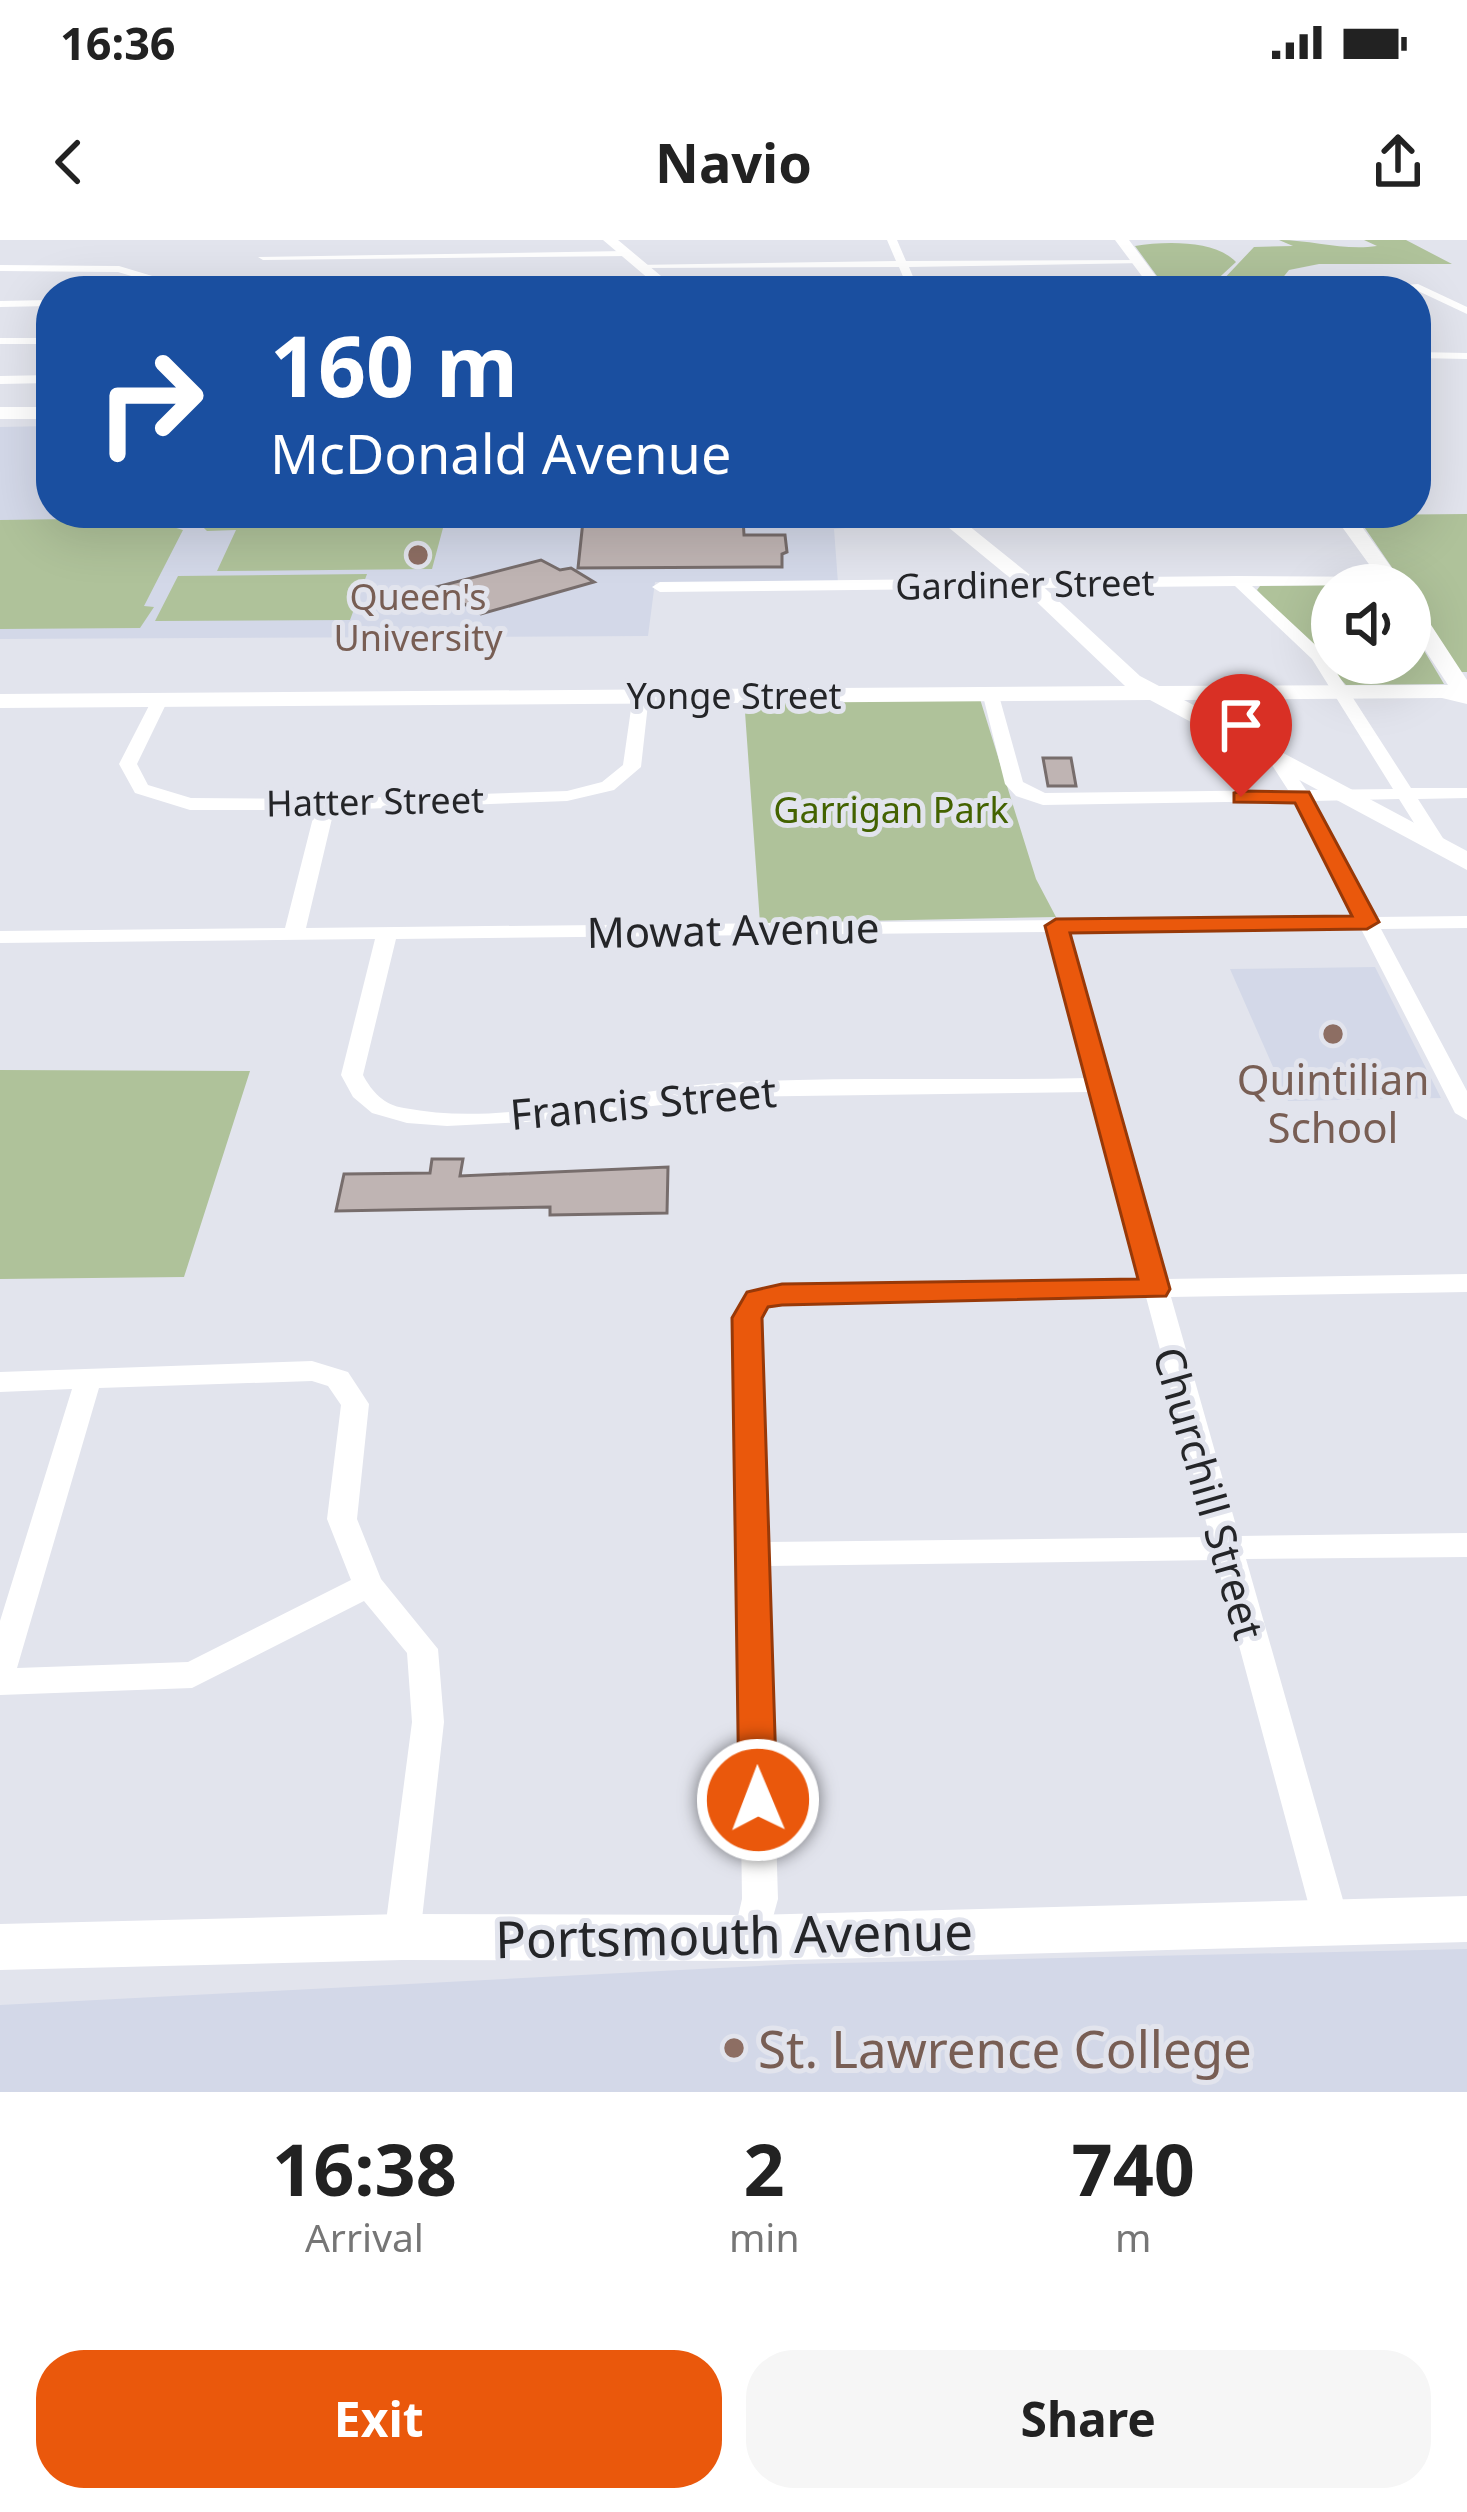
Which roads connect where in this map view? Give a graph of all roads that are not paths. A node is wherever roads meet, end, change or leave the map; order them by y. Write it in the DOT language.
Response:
graph roads {
  1 [pos="271,240"];
  2 [pos="610,240"];
  3 [pos="892,240"];
  4 [pos="1122,240"];
  5 [pos="626,254"];
  6 [pos="263,257"];
  7 [pos="1139,263"];
  8 [pos="902,264"];
  9 [pos="640,265"];
  10 [pos="0,268"];
  11 [pos="118,276"];
  12 [pos="253,276"];
  13 [pos="654,276"];
  14 [pos="907,276"];
  15 [pos="1149,276"];
  16 [pos="1431,293"];
  17 [pos="36,303"];
  18 [pos="0,304"];
  19 [pos="1467,311"];
  20 [pos="0,341"];
  21 [pos="36,341"];
  22 [pos="1431,355"];
  23 [pos="1467,356"];
  24 [pos="36,379"];
  25 [pos="0,380"];
  26 [pos="36,416"];
  27 [pos="0,417"];
  28 [pos="960,528"];
  29 [pos="1353,528"];
  30 [pos="1378,564"];
  31 [pos="1238,580"];
  32 [pos="1311,581"];
  33 [pos="1028,583"];
  34 [pos="660,587"];
  35 [pos="1431,642"];
  36 [pos="1147,690"];
  37 [pos="1340,691"];
  38 [pos="990,692"];
  39 [pos="641,695"];
  40 [pos="1467,696"];
  41 [pos="160,700"];
  42 [pos="0,701"];
  43 [pos="1279,762"];
  44 [pos="1402,794"];
  45 [pos="1467,794"];
  46 [pos="1342,795"];
  47 [pos="1302,797"];
  48 [pos="326,805"];
  49 [pos="1438,846"];
  50 [pos="1467,862"];
  51 [pos="1367,922"];
  52 [pos="1467,922"];
  53 [pos="1056,926"];
  54 [pos="387,933"];
  55 [pos="294,934"];
  56 [pos="0,937"];
  57 [pos="1098,1085"];
  58 [pos="1467,1113"];
  59 [pos="1467,1283"];
  60 [pos="1155,1289"];
  61 [pos="88,1381"];
  62 [pos="0,1382"];
  63 [pos="1467,1546"];
  64 [pos="1225,1550"];
  65 [pos="754,1554"];
  66 [pos="368,1585"];
  67 [pos="0,1677"];
  68 [pos="1467,1919"];
  69 [pos="1330,1921"];
  70 [pos="402,1937"];
  71 [pos="752,1938"];
  72 [pos="0,1947"];
  1 -- 6 [label="street"];
  2 -- 5 [label="main road"];
  3 -- 8 [label="street"];
  4 -- 7 [label="main road"];
  5 -- 6 [label="street"];
  5 -- 9 [label="main road"];
  6 -- 12 [label="street"];
  7 -- 8 [label="street"];
  7 -- 15 [label="main road"];
  8 -- 9 [label="street"];
  8 -- 14 [label="street"];
  9 -- 13 [label="main road"];
  10 -- 11 [label="street"];
  16 -- 19 [label="street"];
  17 -- 18 [label="street"];
  20 -- 21 [label="street"];
  22 -- 23 [label="street"];
  24 -- 25 [label="street"];
  26 -- 27 [label="main road"];
  28 -- 33 [label="main road"];
  29 -- 30 [label="main road"];
  31 -- 32 [label="street, Gardiner Street"];
  31 -- 33 [label="street, Gardiner Street"];
  31 -- 37 [label="street"];
  33 -- 34 [label="street, Gardiner Street"];
  33 -- 36 [label="main road"];
  35 -- 40 [label="main road"];
  36 -- 37 [label="main road, Yonge Street"];
  36 -- 38 [label="main road, Yonge Street"];
  36 -- 43 [label="main road"];
  37 -- 40 [label="main road, Yonge Street"];
  37 -- 44 [label="street"];
  38 -- 39 [label="main road, Yonge Street"];
  38 -- 47 [label="street"];
  39 -- 41 [label="main road, Yonge Street"];
  39 -- 48 [label="street, Hatter Street"];
  41 -- 42 [label="main road, Yonge Street"];
  41 -- 48 [label="street, Hatter Street"];
  43 -- 46 [label="main road"];
  43 -- 47 [label="street"];
  44 -- 45 [label="street"];
  44 -- 46 [label="street"];
  44 -- 49 [label="street"];
  46 -- 47 [label="street"];
  46 -- 49 [label="main road"];
  47 -- 51 [label="street"];
  48 -- 55 [label="street"];
  49 -- 50 [label="main road"];
  51 -- 52 [label="street, Mowat Avenue"];
  51 -- 53 [label="street, Mowat Avenue"];
  51 -- 58 [label="street"];
  53 -- 54 [label="street, Mowat Avenue"];
  53 -- 57 [label="street, Churchill Street"];
  54 -- 55 [label="street, Mowat Avenue"];
  54 -- 57 [label="street, Francis Street"];
  55 -- 56 [label="street, Mowat Avenue"];
  57 -- 60 [label="street, Churchill Street"];
  59 -- 60 [label="street"];
  60 -- 64 [label="street, Churchill Street"];
  60 -- 65 [label="street"];
  61 -- 62 [label="street"];
  61 -- 66 [label="street"];
  61 -- 67 [label="street"];
  63 -- 64 [label="street"];
  64 -- 65 [label="street"];
  64 -- 69 [label="street, Churchill Street"];
  65 -- 71 [label="street"];
  66 -- 67 [label="street"];
  66 -- 70 [label="street"];
  68 -- 69 [label="main road, Portsmouth Avenue"];
  69 -- 71 [label="main road, Portsmouth Avenue"];
  70 -- 71 [label="main road, Portsmouth Avenue"];
  70 -- 72 [label="main road, Portsmouth Avenue"];
}
